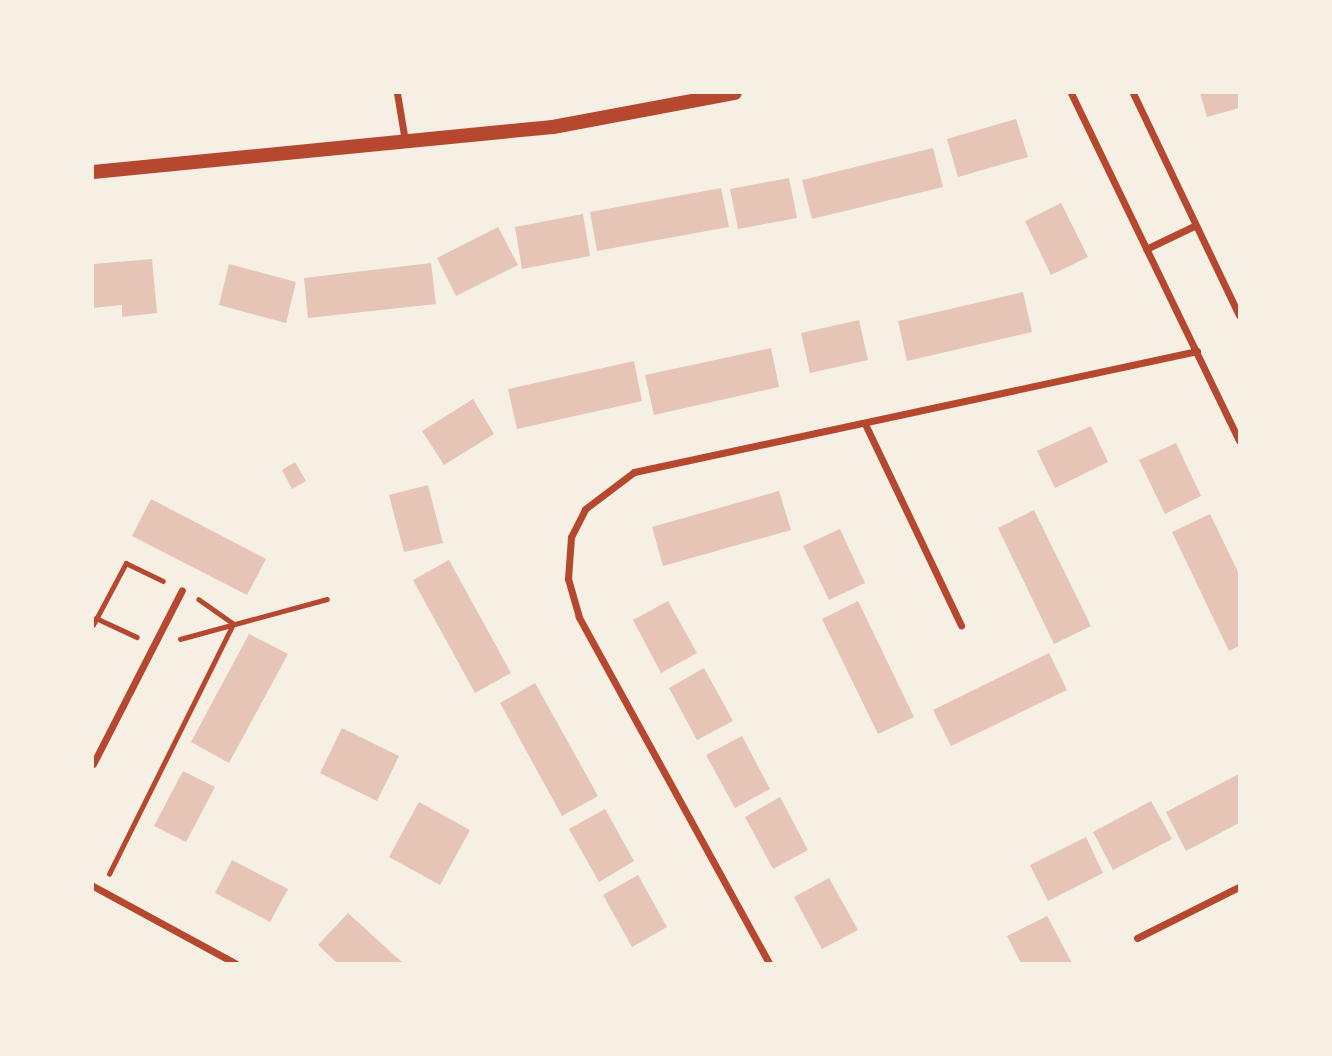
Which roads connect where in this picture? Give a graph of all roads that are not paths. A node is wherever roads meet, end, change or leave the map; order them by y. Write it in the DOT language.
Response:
graph roads {
  1 [pos="397,93"];
  2 [pos="735,93"];
  3 [pos="1071,93"];
  4 [pos="1133,93"];
  5 [pos="406,145"];
  6 [pos="93,172"];
  7 [pos="1196,225"];
  8 [pos="1146,249"];
  9 [pos="1239,315"];
  10 [pos="1197,351"];
  11 [pos="866,426"];
  12 [pos="1239,441"];
  13 [pos="182,590"];
  14 [pos="961,625"];
  15 [pos="93,764"];
  16 [pos="1239,887"];
  17 [pos="97,888"];
  18 [pos="1137,939"];
  19 [pos="235,963"];
  20 [pos="769,963"];
  1 -- 5 [label="street"];
  2 -- 5 [label="main road"];
  3 -- 8 [label="street"];
  4 -- 7 [label="street"];
  5 -- 6 [label="main road"];
  7 -- 8 [label="street"];
  7 -- 9 [label="street"];
  8 -- 10 [label="street"];
  10 -- 11 [label="street"];
  10 -- 12 [label="street"];
  11 -- 14 [label="street"];
  11 -- 20 [label="street"];
  13 -- 15 [label="street"];
  16 -- 18 [label="street"];
  17 -- 19 [label="street"];
}
